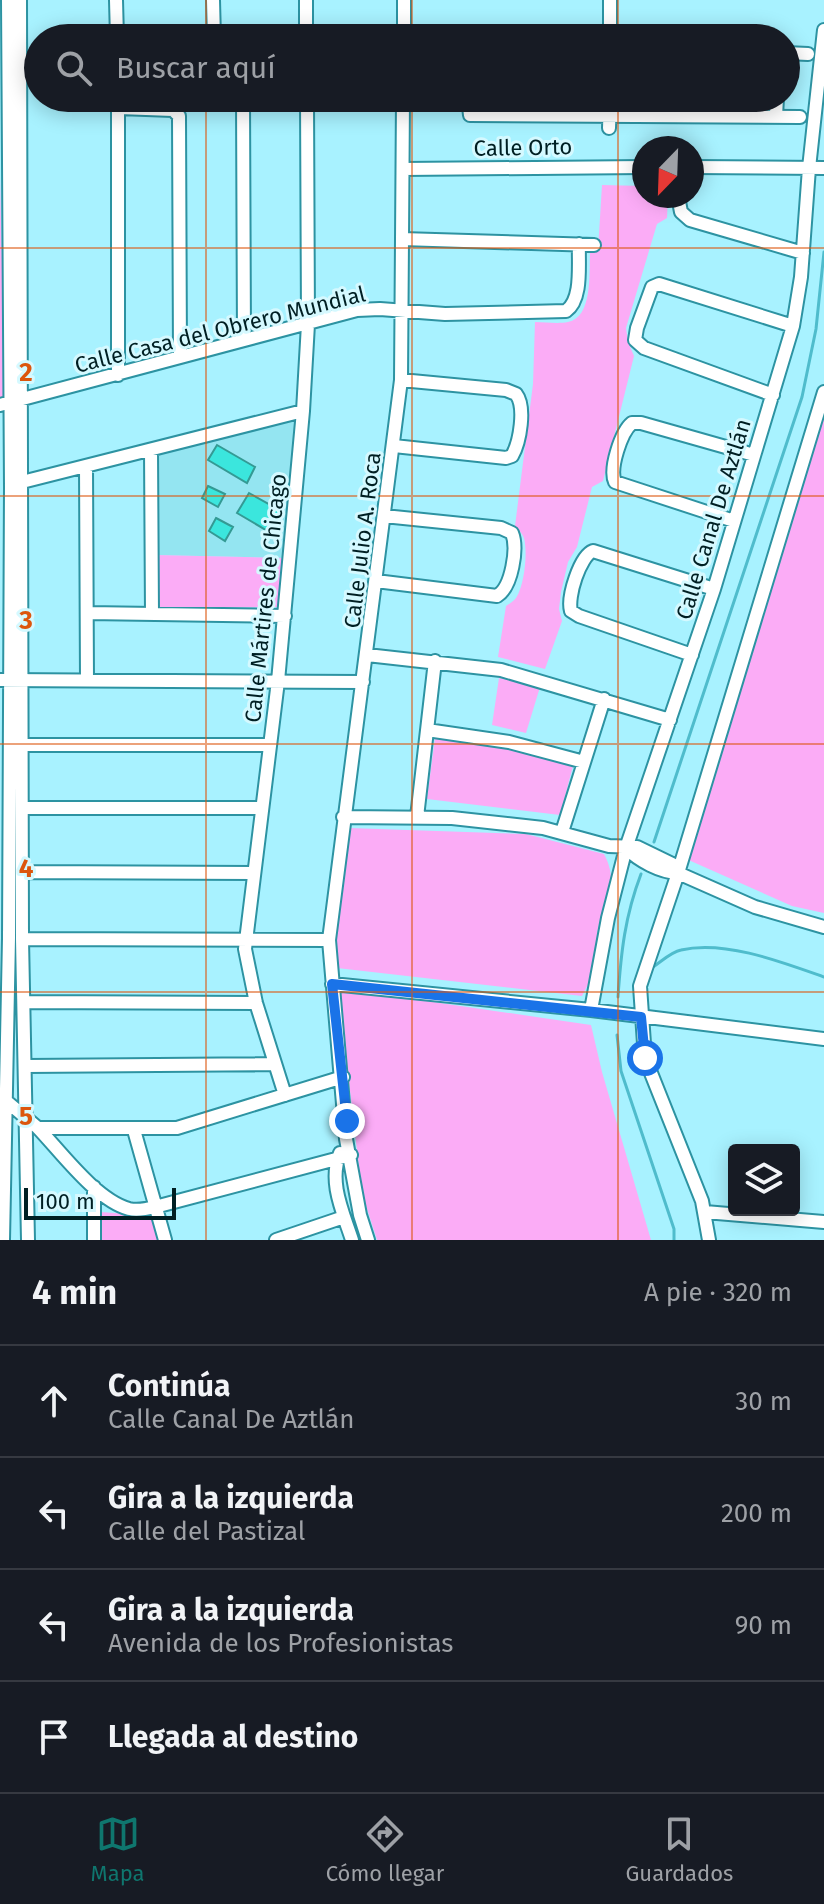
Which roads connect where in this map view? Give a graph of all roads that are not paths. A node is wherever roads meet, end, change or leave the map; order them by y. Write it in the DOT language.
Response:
graph roads {
  1 [pos="8,0"];
  2 [pos="20,0"];
  3 [pos="116,0"];
  4 [pos="213,0"];
  5 [pos="306,0"];
  6 [pos="404,0"];
  7 [pos="610,0"];
  8 [pos="117,24"];
  9 [pos="214,24"];
  10 [pos="306,24"];
  11 [pos="404,24"];
  12 [pos="610,24"];
  13 [pos="824,30"];
  14 [pos="4,34"];
  15 [pos="800,54"];
  16 [pos="808,54"];
  17 [pos="118,112"];
  18 [pos="175,112"];
  19 [pos="243,112"];
  20 [pos="307,112"];
  21 [pos="403,112"];
  22 [pos="468,112"];
  23 [pos="610,112"];
  24 [pos="776,112"];
  25 [pos="776,116"];
  26 [pos="800,117"];
  27 [pos="610,122"];
  28 [pos="4,131"];
  29 [pos="632,167"];
  30 [pos="704,167"];
  31 [pos="809,168"];
  32 [pos="824,168"];
  33 [pos="403,169"];
  34 [pos="680,208"];
  35 [pos="402,239"];
  36 [pos="579,244"];
  37 [pos="594,245"];
  38 [pos="803,253"];
  39 [pos="403,310"];
  40 [pos="308,324"];
  41 [pos="793,326"];
  42 [pos="244,340"];
  43 [pos="180,357"];
  44 [pos="118,375"];
  45 [pos="401,380"];
  46 [pos="824,392"];
  47 [pos="773,395"];
  48 [pos="11,403"];
  49 [pos="303,411"];
  50 [pos="394,446"];
  51 [pos="151,450"];
  52 [pos="754,455"];
  53 [pos="86,466"];
  54 [pos="11,486"];
  55 [pos="384,516"];
  56 [pos="734,521"];
  57 [pos="376,581"];
  58 [pos="714,589"];
  59 [pos="88,613"];
  60 [pos="152,614"];
  61 [pos="285,616"];
  62 [pos="367,655"];
  63 [pos="692,655"];
  64 [pos="435,661"];
  65 [pos="11,680"];
  66 [pos="87,680"];
  67 [pos="278,681"];
  68 [pos="363,682"];
  69 [pos="604,699"];
  70 [pos="670,720"];
  71 [pos="427,730"];
  72 [pos="11,744"];
  73 [pos="270,745"];
  74 [pos="584,762"];
  75 [pos="11,808"];
  76 [pos="262,808"];
  77 [pos="343,817"];
  78 [pos="417,817"];
  79 [pos="562,832"];
  80 [pos="626,848"];
  81 [pos="5,871"];
  82 [pos="23,872"];
  83 [pos="254,873"];
  84 [pos="678,873"];
  85 [pos="824,927"];
  86 [pos="11,938"];
  87 [pos="246,939"];
  88 [pos="329,940"];
  89 [pos="332,984"];
  90 [pos="3,1000"];
  91 [pos="24,1002"];
  92 [pos="256,1003"];
  93 [pos="591,1010"];
  94 [pos="641,1017"];
  95 [pos="824,1039"];
  96 [pos="275,1064"];
  97 [pos="26,1066"];
  98 [pos="343,1077"];
  99 [pos="285,1095"];
  100 [pos="5,1100"];
  101 [pos="26,1118"];
  102 [pos="38,1128"];
  103 [pos="134,1130"];
  104 [pos="345,1156"];
  105 [pos="94,1187"];
  106 [pos="155,1207"];
  107 [pos="705,1212"];
  108 [pos="344,1217"];
  109 [pos="824,1222"];
  110 [pos="3,1240"];
  111 [pos="28,1240"];
  112 [pos="94,1240"];
  113 [pos="165,1240"];
  114 [pos="276,1240"];
  115 [pos="352,1240"];
  116 [pos="368,1240"];
  117 [pos="709,1240"];
  1 -- 14 [label="street"];
  2 -- 48 [label="street"];
  3 -- 8 [label="street"];
  4 -- 9 [label="street"];
  5 -- 10 [label="street"];
  6 -- 11 [label="street"];
  7 -- 12 [label="street"];
  13 -- 31 [label="street, Calle Canal De Aztlán"];
  14 -- 28 [label="street"];
  15 -- 16 [label="street"];
  17 -- 44 [label="street"];
  18 -- 43 [label="street"];
  19 -- 42 [label="street"];
  20 -- 40 [label="street, Calle Mártires de Chicago"];
  21 -- 33 [label="street, Calle Julio A. Roca"];
  22 -- 27 [label="street"];
  23 -- 27 [label="street"];
  24 -- 25 [label="street"];
  25 -- 26 [label="street"];
  25 -- 27 [label="street"];
  28 -- 48 [label="street"];
  29 -- 33 [label="street, Calle Orto"];
  30 -- 31 [label="street"];
  31 -- 32 [label="street"];
  31 -- 38 [label="street, Calle Canal De Aztlán"];
  33 -- 35 [label="street, Calle Julio A. Roca"];
  34 -- 38 [label="street"];
  35 -- 36 [label="street"];
  35 -- 39 [label="street, Calle Julio A. Roca"];
  36 -- 37 [label="street"];
  36 -- 39 [label="street, Calle Casa del Obrero Mundial"];
  38 -- 41 [label="street, Calle Canal De Aztlán"];
  39 -- 40 [label="street, Calle Casa del Obrero Mundial"];
  39 -- 45 [label="street, Calle Julio A. Roca"];
  40 -- 42 [label="street, Calle Casa del Obrero Mundial"];
  40 -- 49 [label="street, Calle Mártires de Chicago"];
  41 -- 47 [label="street, Calle Canal De Aztlán"];
  41 -- 47 [label="street"];
  42 -- 43 [label="street, Calle Casa del Obrero Mundial"];
  43 -- 44 [label="street, Calle Casa del Obrero Mundial"];
  44 -- 48 [label="street, Calle Casa del Obrero Mundial"];
  45 -- 50 [label="street, Calle Julio A. Roca"];
  45 -- 50 [label="street"];
  46 -- 84 [label="street"];
  47 -- 52 [label="street, Calle Canal De Aztlán"];
  48 -- 54 [label="street"];
  49 -- 51 [label="street"];
  49 -- 61 [label="street, Calle Mártires de Chicago"];
  50 -- 55 [label="street, Calle Julio A. Roca"];
  51 -- 53 [label="street"];
  51 -- 60 [label="street"];
  52 -- 56 [label="street, Calle Canal De Aztlán"];
  52 -- 56 [label="street"];
  53 -- 54 [label="street"];
  53 -- 59 [label="street"];
  54 -- 65 [label="street"];
  55 -- 57 [label="street, Calle Julio A. Roca"];
  55 -- 57 [label="street"];
  56 -- 58 [label="street, Calle Canal De Aztlán"];
  57 -- 62 [label="street, Calle Julio A. Roca"];
  58 -- 63 [label="street, Calle Canal De Aztlán"];
  58 -- 63 [label="street"];
  59 -- 60 [label="street"];
  59 -- 66 [label="street"];
  60 -- 61 [label="street"];
  61 -- 67 [label="street, Calle Mártires de Chicago"];
  62 -- 64 [label="street"];
  62 -- 68 [label="street, Calle Julio A. Roca"];
  63 -- 70 [label="street, Calle Canal De Aztlán"];
  64 -- 69 [label="street"];
  64 -- 71 [label="street"];
  65 -- 66 [label="street"];
  65 -- 72 [label="street"];
  66 -- 67 [label="street"];
  67 -- 68 [label="street"];
  67 -- 73 [label="street, Calle Mártires de Chicago"];
  68 -- 77 [label="street, Calle Julio A. Roca"];
  69 -- 70 [label="street"];
  69 -- 74 [label="street"];
  70 -- 80 [label="street, Calle Canal De Aztlán"];
  71 -- 74 [label="street"];
  71 -- 78 [label="street"];
  72 -- 73 [label="street"];
  72 -- 75 [label="street"];
  73 -- 76 [label="street, Calle Mártires de Chicago"];
  74 -- 79 [label="street"];
  75 -- 76 [label="street"];
  75 -- 81 [label="street"];
  75 -- 82 [label="street"];
  76 -- 83 [label="street, Calle Mártires de Chicago"];
  77 -- 78 [label="street"];
  77 -- 88 [label="street, Calle Julio A. Roca"];
  78 -- 79 [label="street"];
  79 -- 80 [label="street"];
  80 -- 84 [label="street"];
  80 -- 93 [label="street, Calle Canal De Aztlán"];
  81 -- 86 [label="street"];
  82 -- 83 [label="street"];
  82 -- 86 [label="street"];
  83 -- 87 [label="street, Calle Mártires de Chicago"];
  84 -- 85 [label="street"];
  84 -- 94 [label="street"];
  86 -- 87 [label="street"];
  86 -- 90 [label="street"];
  86 -- 91 [label="street"];
  87 -- 88 [label="street"];
  87 -- 92 [label="street, Calle Mártires de Chicago"];
  88 -- 89 [label="street, Calle Julio A. Roca"];
  89 -- 93 [label="street"];
  89 -- 98 [label="street, Calle Julio A. Roca"];
  90 -- 100 [label="street"];
  91 -- 92 [label="street"];
  91 -- 97 [label="street"];
  92 -- 96 [label="street, Calle Mártires de Chicago"];
  93 -- 94 [label="street"];
  94 -- 95 [label="street"];
  94 -- 107 [label="street"];
  96 -- 97 [label="street"];
  96 -- 99 [label="street, Calle Mártires de Chicago"];
  97 -- 101 [label="street"];
  98 -- 99 [label="street"];
  98 -- 104 [label="street, Calle Julio A. Roca"];
  99 -- 103 [label="street"];
  100 -- 101 [label="street"];
  100 -- 110 [label="street"];
  101 -- 102 [label="street"];
  101 -- 111 [label="street"];
  102 -- 103 [label="street"];
  102 -- 105 [label="street"];
  103 -- 106 [label="street"];
  104 -- 106 [label="street"];
  104 -- 108 [label="street"];
  104 -- 116 [label="street"];
  105 -- 106 [label="street"];
  105 -- 112 [label="street"];
  106 -- 113 [label="street"];
  107 -- 109 [label="street"];
  107 -- 117 [label="street"];
  108 -- 114 [label="street"];
  108 -- 115 [label="street"];
}
